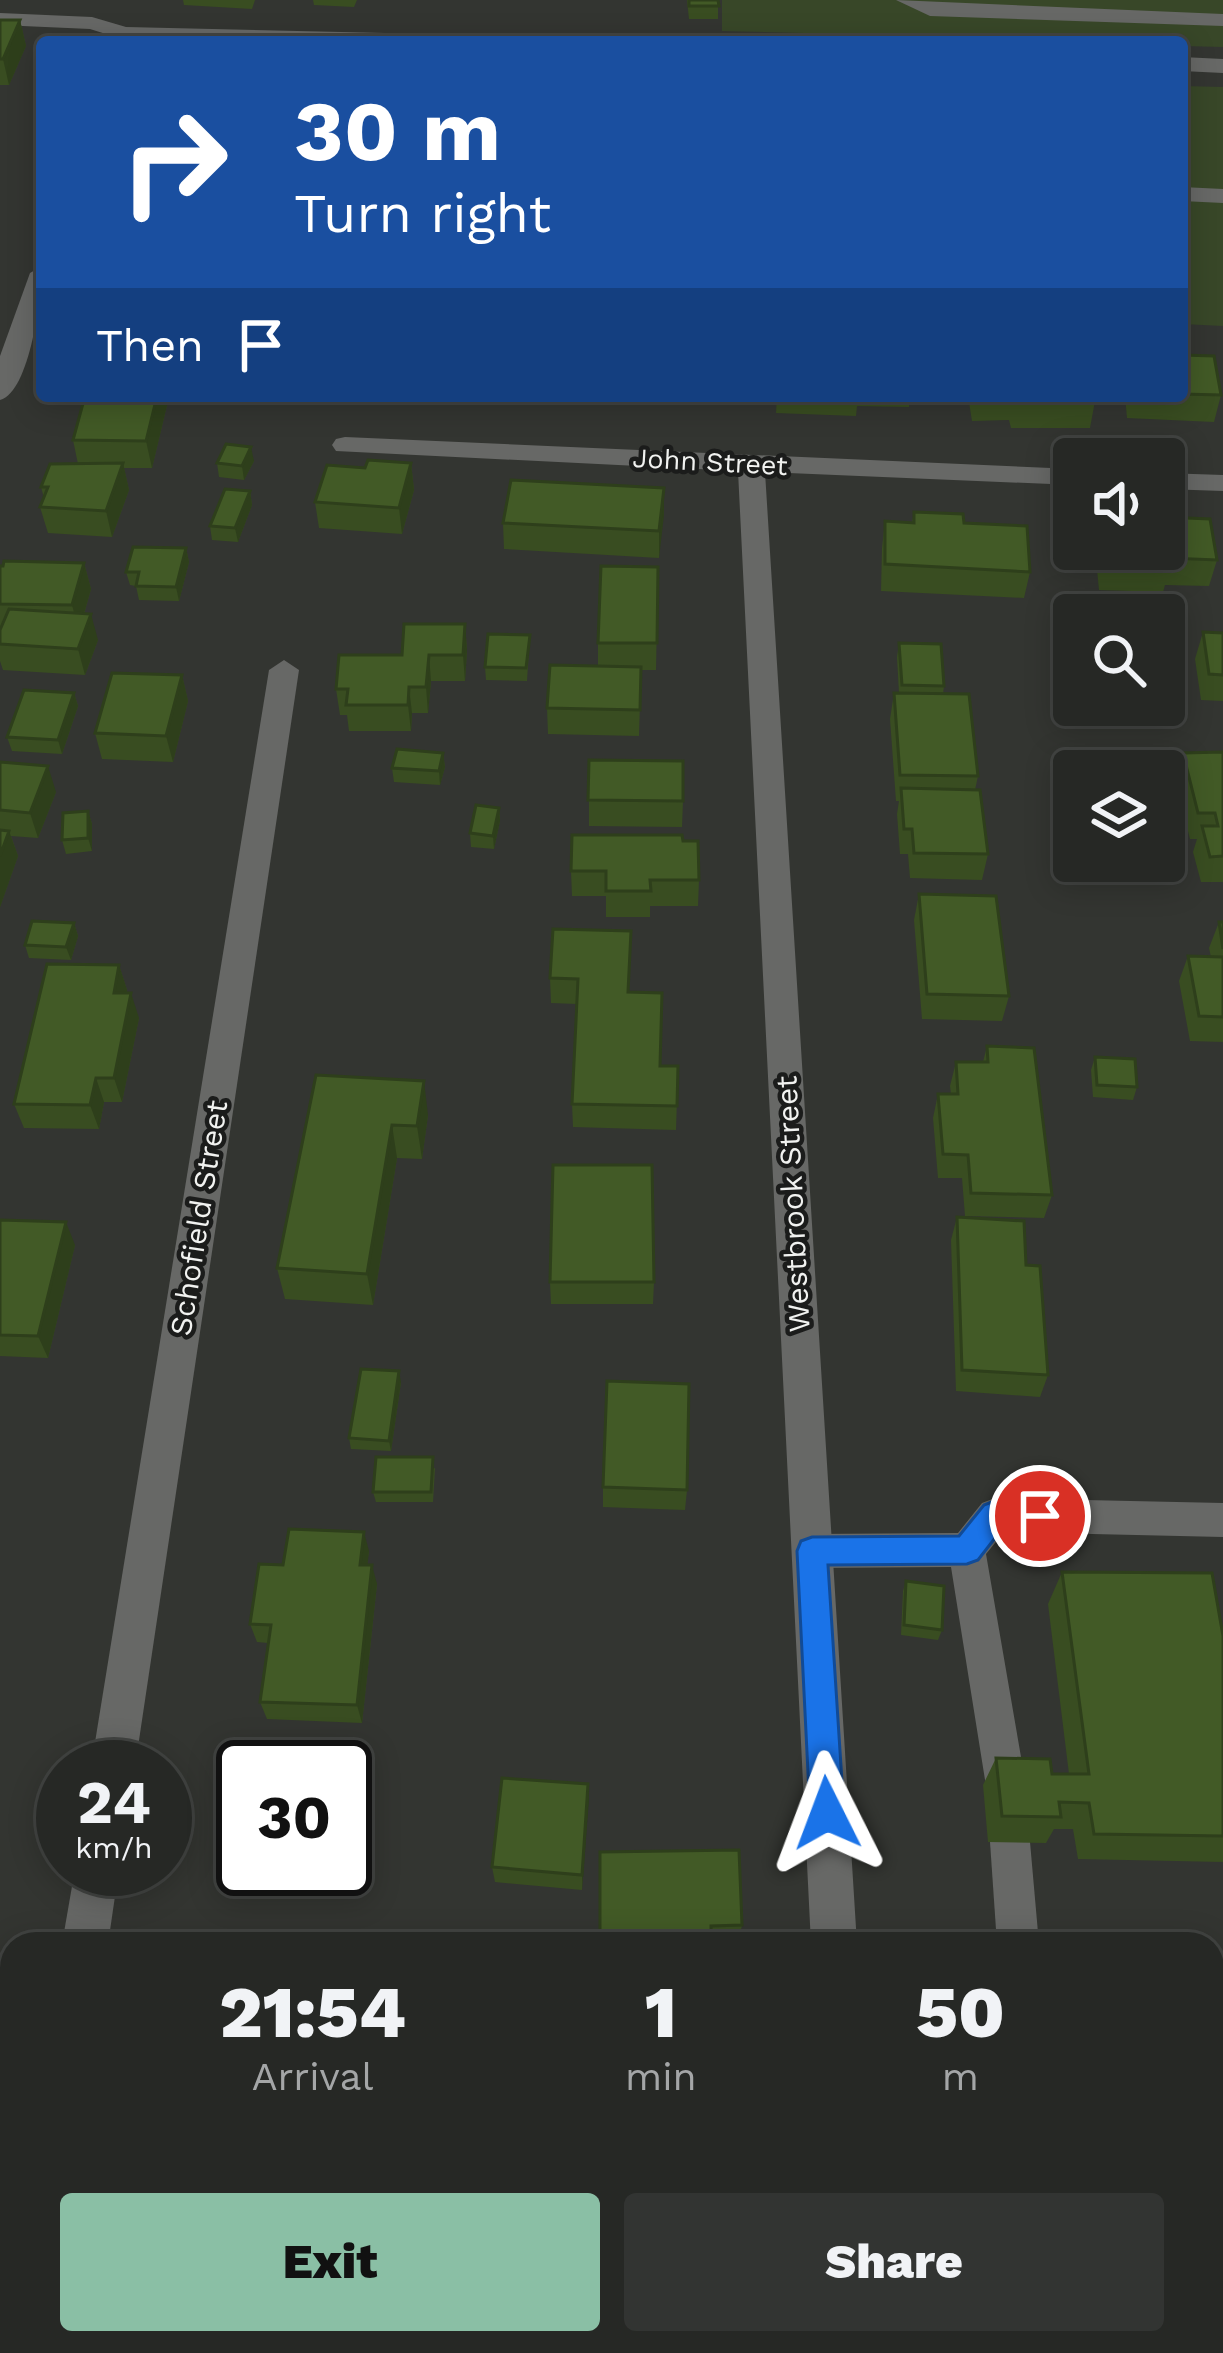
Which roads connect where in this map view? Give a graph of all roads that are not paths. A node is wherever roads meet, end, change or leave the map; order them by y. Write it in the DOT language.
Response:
graph roads {
  1 [pos="906,0"];
  2 [pos="0,19"];
  3 [pos="1223,20"];
  4 [pos="125,30"];
  5 [pos="298,36"];
  6 [pos="1188,64"];
  7 [pos="1223,66"];
  8 [pos="1188,194"];
  9 [pos="1223,196"];
  10 [pos="36,290"];
  11 [pos="0,392"];
  12 [pos="345,445"];
  13 [pos="751,464"];
  14 [pos="1053,476"];
  15 [pos="1185,482"];
  16 [pos="1223,483"];
  17 [pos="284,670"];
  18 [pos="1223,1520"];
  19 [pos="967,1550"];
  20 [pos="812,1551"];
  21 [pos="117,1740"];
  22 [pos="1006,1786"];
  23 [pos="1010,1843"];
  24 [pos="93,1896"];
  25 [pos="87,1932"];
  26 [pos="833,1932"];
  27 [pos="1017,1932"];
  1 -- 3 [label="lane"];
  2 -- 4 [label="street"];
  4 -- 5 [label="street"];
  6 -- 7 [label="street"];
  8 -- 9 [label="lane"];
  10 -- 11 [label="street"];
  12 -- 13 [label="street, John Street"];
  13 -- 14 [label="street, John Street"];
  13 -- 20 [label="street, Westbrook Street"];
  15 -- 16 [label="street"];
  17 -- 21 [label="street, Schofield Street"];
  18 -- 19 [label="lane"];
  19 -- 20 [label="lane"];
  19 -- 22 [label="lane"];
  20 -- 26 [label="street, Westbrook Street"];
  23 -- 27 [label="lane"];
  24 -- 25 [label="street"];
}
